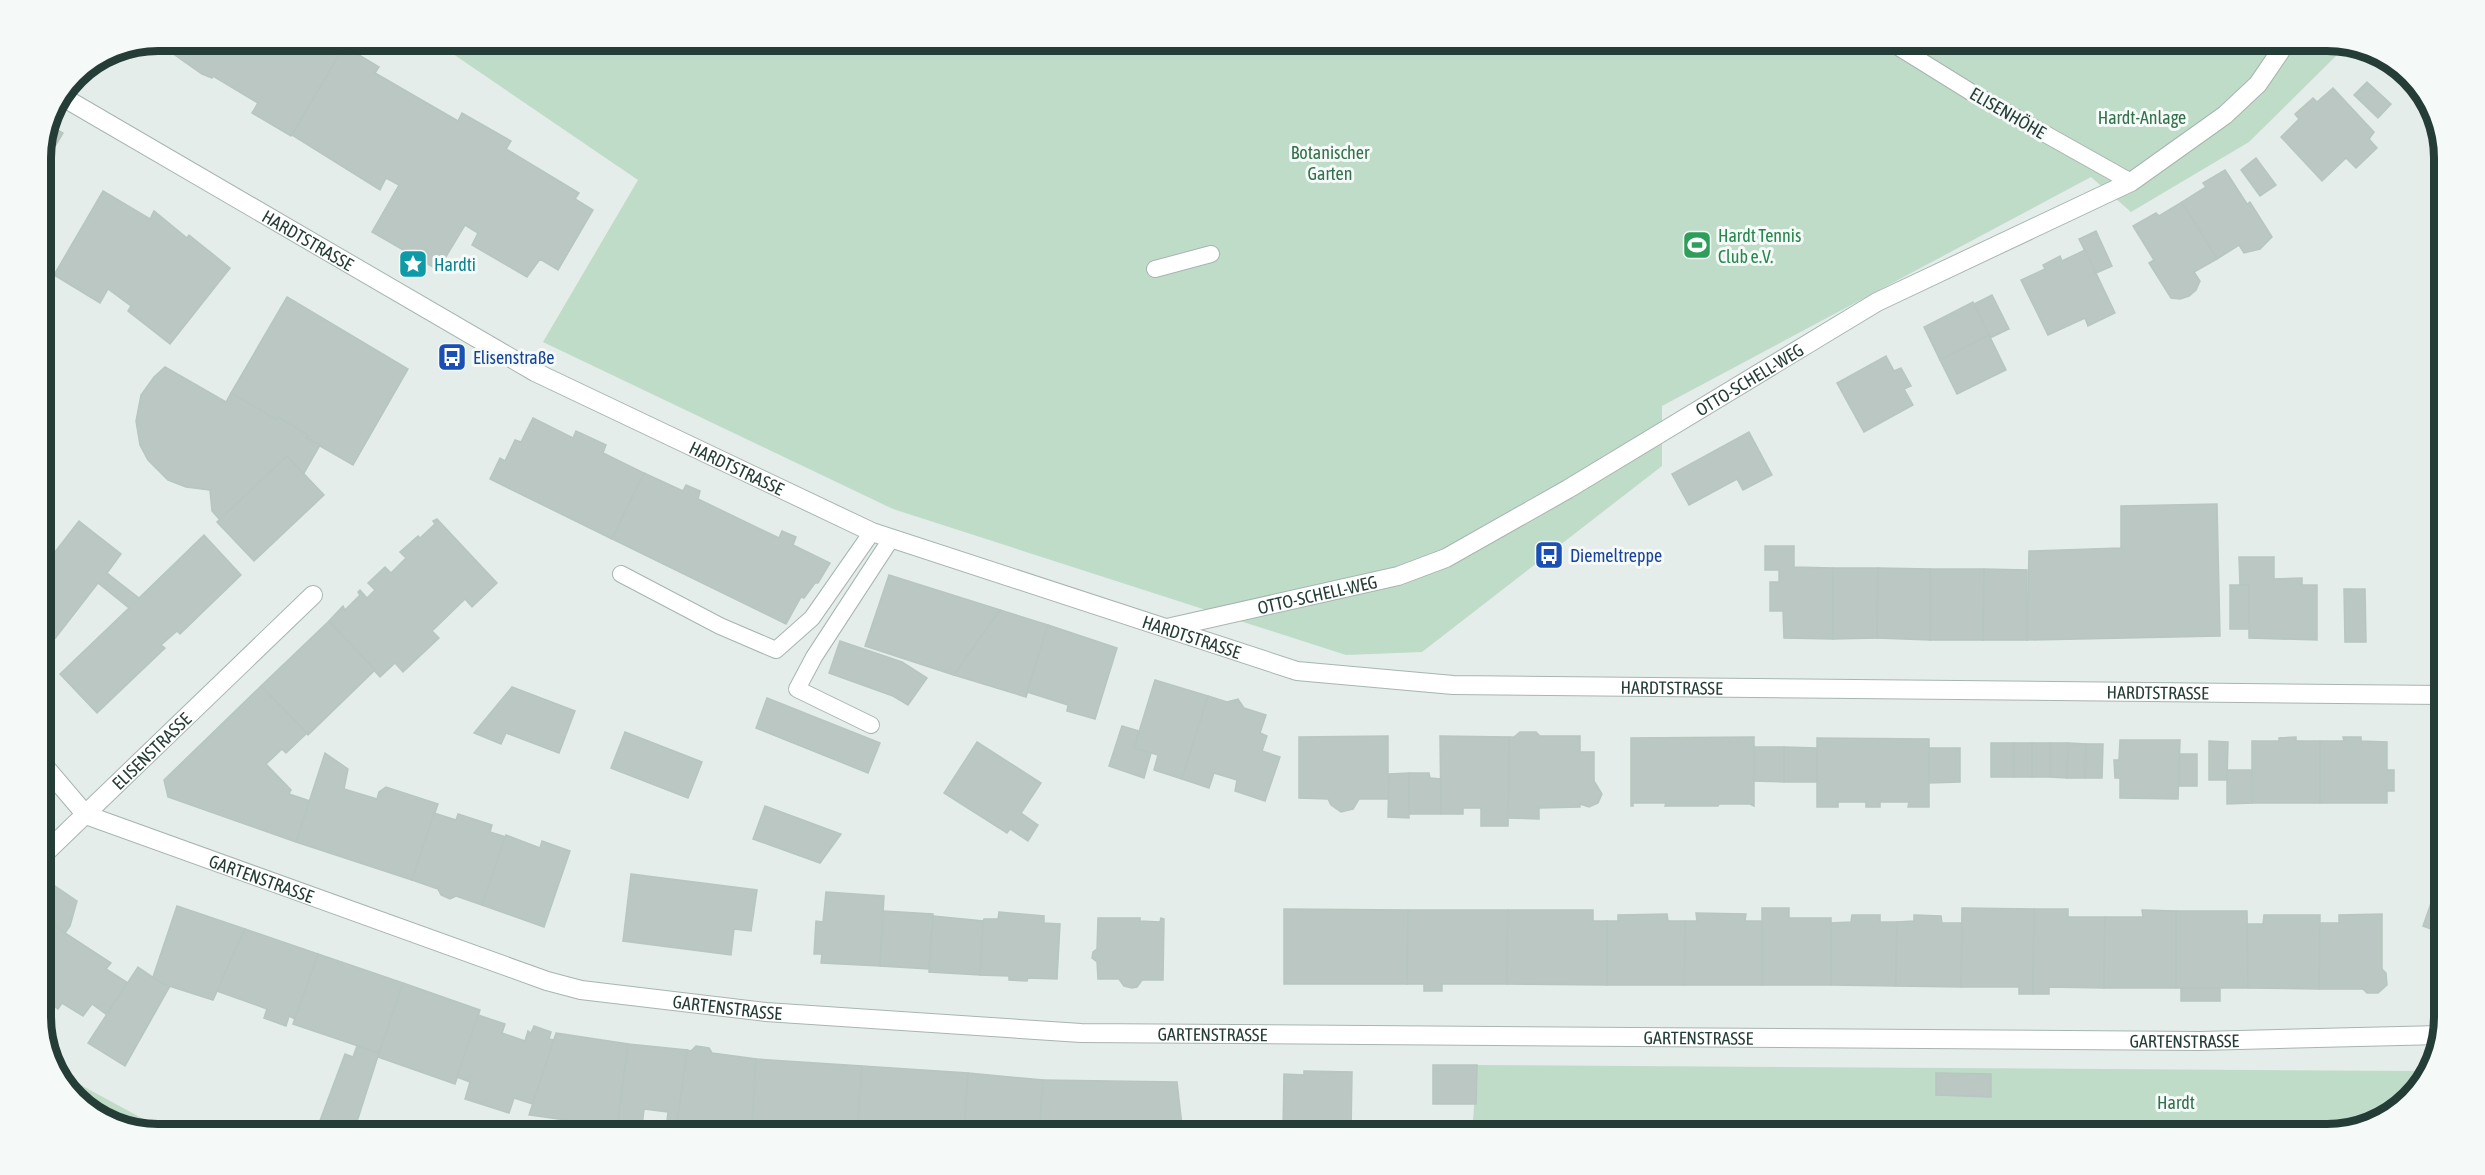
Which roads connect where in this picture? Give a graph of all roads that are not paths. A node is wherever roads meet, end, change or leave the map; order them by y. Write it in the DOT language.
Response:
graph roads {
  1 [pos="1905,51"];
  2 [pos="2280,51"];
  3 [pos="68,100"];
  4 [pos="2131,182"];
  5 [pos="1212,254"];
  6 [pos="1155,269"];
  7 [pos="872,532"];
  8 [pos="891,539"];
  9 [pos="621,574"];
  10 [pos="313,595"];
  11 [pos="1166,628"];
  12 [pos="2434,695"];
  13 [pos="871,725"];
  14 [pos="51,774"];
  15 [pos="86,815"];
  16 [pos="51,848"];
  17 [pos="2432,1035"];
  1 -- 4 [label="lane, ELISENHÖHE"];
  2 -- 4 [label="street, OTTO-SCHELL-WEG"];
  3 -- 7 [label="street, HARDTSTRASSE"];
  4 -- 11 [label="street, OTTO-SCHELL-WEG"];
  5 -- 6 [label="lane"];
  7 -- 8 [label="street, HARDTSTRASSE"];
  7 -- 9 [label="lane"];
  8 -- 11 [label="street, HARDTSTRASSE"];
  8 -- 13 [label="lane"];
  10 -- 15 [label="street, ELISENSTRASSE"];
  11 -- 12 [label="street, HARDTSTRASSE"];
  14 -- 15 [label="street, GARTENSTRASSE"];
  15 -- 16 [label="street, ELISENSTRASSE"];
  15 -- 17 [label="street, GARTENSTRASSE"];
}
